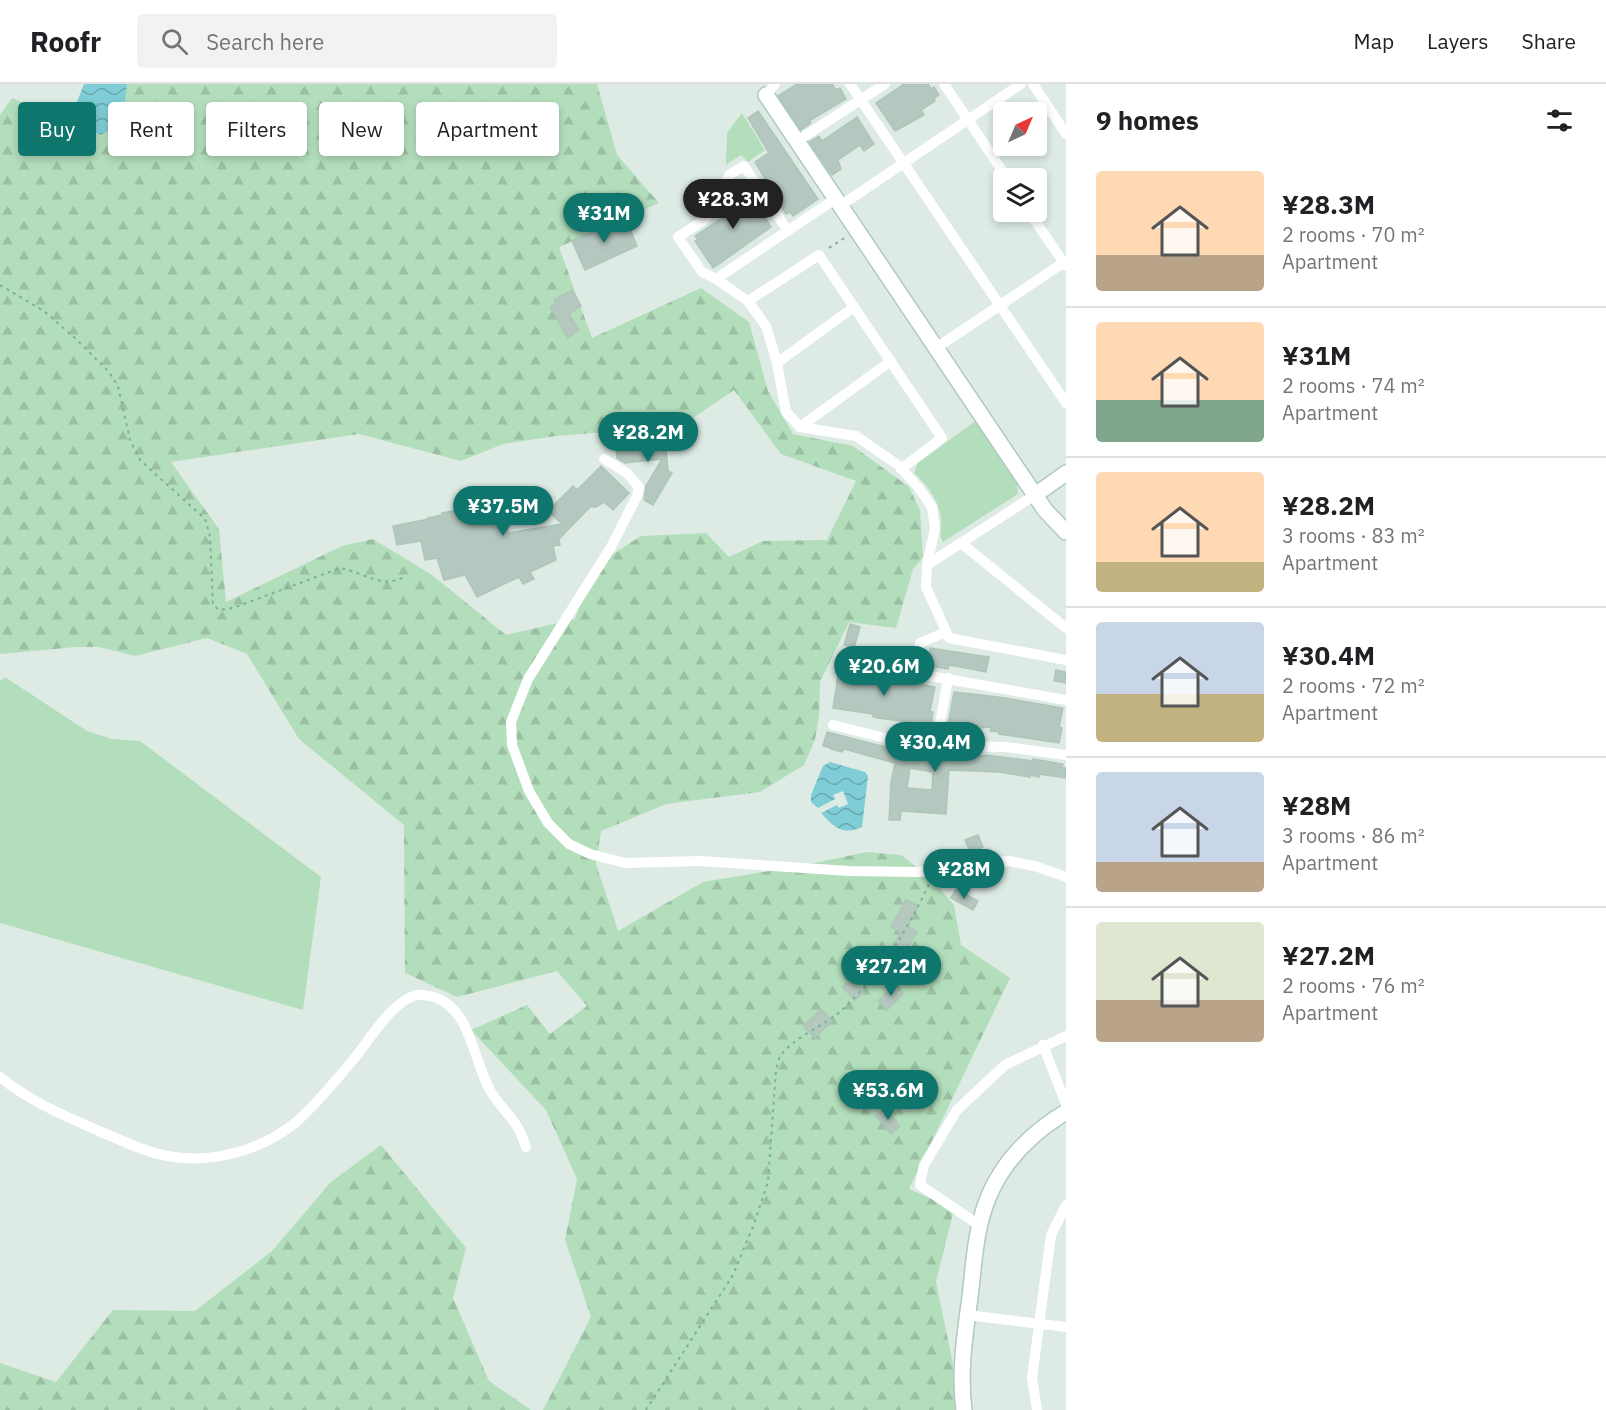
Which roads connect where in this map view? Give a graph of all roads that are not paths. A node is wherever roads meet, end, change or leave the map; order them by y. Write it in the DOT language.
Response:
graph roads {
  1 [pos="850,84"];
  2 [pos="885,84"];
  3 [pos="944,84"];
  4 [pos="1022,84"];
  5 [pos="1033,84"];
  6 [pos="770,90"];
  7 [pos="861,100"];
  8 [pos="968,120"];
  9 [pos="1066,134"];
  10 [pos="796,141"];
  11 [pos="904,164"];
  12 [pos="1000,168"];
  13 [pos="838,203"];
  14 [pos="1036,222"];
  15 [pos="788,231"];
  16 [pos="1065,264"];
  17 [pos="716,279"];
  18 [pos="748,301"];
  19 [pos="1000,306"];
  20 [pos="854,307"];
  21 [pos="936,348"];
  22 [pos="891,361"];
  23 [pos="777,363"];
  24 [pos="1066,403"];
  25 [pos="800,427"];
  26 [pos="604,459"];
  27 [pos="901,469"];
  28 [pos="1066,473"];
  29 [pos="1035,495"];
  30 [pos="1066,532"];
  31 [pos="961,543"];
  32 [pos="927,565"];
  33 [pos="1066,628"];
  34 [pos="946,632"];
  35 [pos="845,658"];
  36 [pos="1066,660"];
  37 [pos="913,673"];
  38 [pos="948,678"];
  39 [pos="1066,700"];
  40 [pos="834,725"];
  41 [pos="936,746"];
  42 [pos="1066,755"];
  43 [pos="1066,877"];
  44 [pos="1066,1036"];
  45 [pos="1043,1046"];
  46 [pos="0,1077"];
  47 [pos="1066,1104"];
  48 [pos="1066,1112"];
  49 [pos="526,1147"];
  50 [pos="1066,1205"];
  51 [pos="980,1225"];
  52 [pos="967,1315"];
  53 [pos="1039,1324"];
  54 [pos="1066,1327"];
  55 [pos="964,1410"];
  56 [pos="1037,1410"];
  1 -- 7 [label="street"];
  2 -- 7 [label="street"];
  3 -- 8 [label="street"];
  4 -- 8 [label="street"];
  5 -- 9 [label="street"];
  6 -- 10 [label="street"];
  7 -- 10 [label="street"];
  7 -- 11 [label="street"];
  8 -- 11 [label="street"];
  8 -- 12 [label="street"];
  10 -- 13 [label="street"];
  11 -- 13 [label="street"];
  11 -- 19 [label="street"];
  13 -- 15 [label="street"];
  13 -- 21 [label="street"];
  14 -- 16 [label="street"];
  15 -- 17 [label="street"];
  15 -- 17 [label="street"];
  16 -- 19 [label="street"];
  17 -- 18 [label="street"];
  18 -- 20 [label="street"];
  18 -- 23 [label="street"];
  19 -- 21 [label="street"];
  19 -- 24 [label="street"];
  20 -- 22 [label="street"];
  20 -- 23 [label="street"];
  21 -- 29 [label="street"];
  22 -- 25 [label="street"];
  22 -- 27 [label="street"];
  23 -- 25 [label="street"];
  25 -- 27 [label="street"];
  26 -- 43 [label="street"];
  27 -- 32 [label="street"];
  28 -- 29 [label="street"];
  29 -- 30 [label="street"];
  29 -- 31 [label="street"];
  31 -- 32 [label="street"];
  31 -- 33 [label="street"];
  32 -- 34 [label="street"];
  34 -- 36 [label="street"];
  34 -- 37 [label="street"];
  35 -- 37 [label="street"];
  37 -- 38 [label="street"];
  38 -- 39 [label="street"];
  38 -- 41 [label="street"];
  40 -- 41 [label="street"];
  41 -- 42 [label="street"];
  44 -- 45 [label="street"];
  45 -- 47 [label="street"];
  45 -- 51 [label="street"];
  46 -- 49 [label="street"];
  48 -- 51 [label="street"];
  50 -- 53 [label="street"];
  51 -- 52 [label="street"];
  52 -- 53 [label="street"];
  52 -- 55 [label="street"];
  53 -- 54 [label="street"];
  53 -- 56 [label="street"];
}
